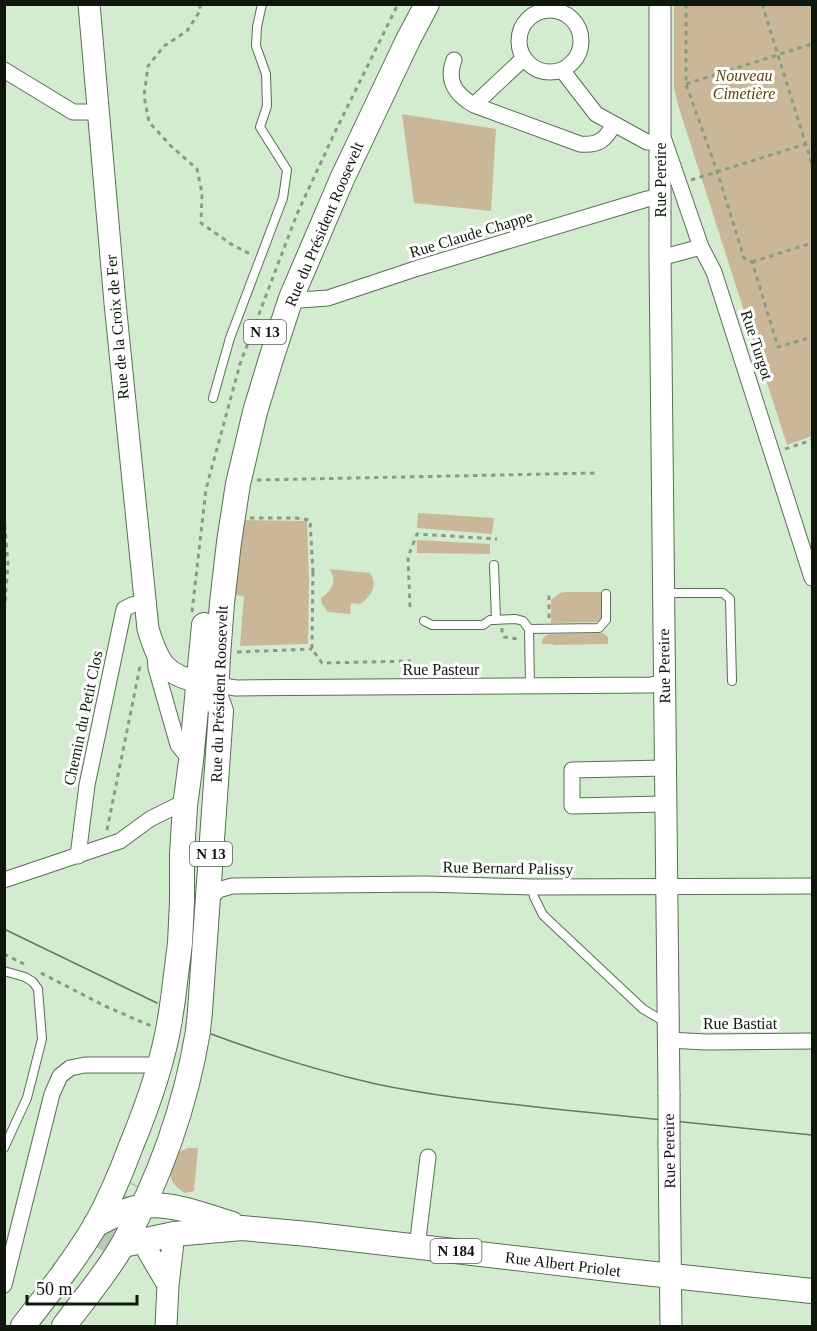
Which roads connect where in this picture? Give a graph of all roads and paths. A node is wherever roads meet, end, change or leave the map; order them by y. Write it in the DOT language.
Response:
graph roads {
  1 [pos="89,4"];
  2 [pos="200,4"];
  3 [pos="262,4"];
  4 [pos="410,4"];
  5 [pos="427,4"];
  6 [pos="660,4"];
  7 [pos="686,4"];
  8 [pos="762,4"];
  9 [pos="557,7"];
  10 [pos="813,44"];
  11 [pos="778,55"];
  12 [pos="524,58"];
  13 [pos="454,60"];
  14 [pos="4,70"];
  15 [pos="562,70"];
  16 [pos="686,84"];
  17 [pos="474,105"];
  18 [pos="98,112"];
  19 [pos="614,123"];
  20 [pos="660,134"];
  21 [pos="813,142"];
  22 [pos="806,144"];
  23 [pos="813,164"];
  24 [pos="717,171"];
  25 [pos="679,184"];
  26 [pos="661,196"];
  27 [pos="813,243"];
  28 [pos="701,247"];
  29 [pos="660,258"];
  30 [pos="260,259"];
  31 [pos="752,262"];
  32 [pos="291,297"];
  33 [pos="813,337"];
  34 [pos="213,398"];
  35 [pos="813,440"];
  36 [pos="772,454"];
  37 [pos="596,473"];
  38 [pos="238,484"];
  39 [pos="296,510"];
  40 [pos="4,516"];
  41 [pos="250,518"];
  42 [pos="296,518"];
  43 [pos="497,539"];
  44 [pos="494,565"];
  45 [pos="813,578"];
  46 [pos="663,593"];
  47 [pos="549,594"];
  48 [pos="606,594"];
  49 [pos="144,602"];
  50 [pos="410,608"];
  51 [pos="4,614"];
  52 [pos="499,620"];
  53 [pos="424,621"];
  54 [pos="529,629"];
  55 [pos="549,629"];
  56 [pos="523,642"];
  57 [pos="154,648"];
  58 [pos="312,649"];
  59 [pos="236,653"];
  60 [pos="411,661"];
  61 [pos="140,666"];
  62 [pos="732,681"];
  63 [pos="664,682"];
  64 [pos="530,686"];
  65 [pos="211,688"];
  66 [pos="191,760"];
  67 [pos="665,768"];
  68 [pos="665,804"];
  69 [pos="185,806"];
  70 [pos="104,847"];
  71 [pos="78,856"];
  72 [pos="4,880"];
  73 [pos="667,886"];
  74 [pos="813,886"];
  75 [pos="532,887"];
  76 [pos="209,901"];
  77 [pos="4,954"];
  78 [pos="25,965"];
  79 [pos="35,970"];
  80 [pos="4,971"];
  81 [pos="181,1018"];
  82 [pos="668,1032"];
  83 [pos="813,1041"];
  84 [pos="160,1065"];
  85 [pos="4,1148"];
  86 [pos="428,1157"];
  87 [pos="161,1164"];
  88 [pos="171,1208"];
  89 [pos="122,1219"];
  90 [pos="242,1228"];
  91 [pos="174,1234"];
  92 [pos="417,1247"];
  93 [pos="670,1275"];
  94 [pos="4,1285"];
  95 [pos="168,1285"];
  96 [pos="813,1291"];
  97 [pos="23,1326"];
  98 [pos="40,1326"];
  99 [pos="49,1326"];
  100 [pos="64,1326"];
  101 [pos="166,1326"];
  102 [pos="671,1326"];
  1 -- 18 [label="street, Rue de la Croix de Fer"];
  2 -- 30 [label="path"];
  3 -- 30 [label="lane"];
  4 -- 65 [label="main road, Rue du Président Roosevelt / N 13"];
  5 -- 32 [label="main road, Rue du Président Roosevelt / N 13"];
  6 -- 20 [label="street, Rue Pereire"];
  7 -- 16 [label="path"];
  8 -- 11 [label="path"];
  9 -- 12 [label="street"];
  9 -- 15 [label="street"];
  10 -- 11 [label="path"];
  11 -- 16 [label="path"];
  11 -- 22 [label="path"];
  12 -- 15 [label="street"];
  12 -- 17 [label="street"];
  13 -- 17 [label="street"];
  14 -- 18 [label="street"];
  15 -- 19 [label="street"];
  16 -- 24 [label="path"];
  17 -- 19 [label="street"];
  18 -- 49 [label="street, Rue de la Croix de Fer"];
  19 -- 20 [label="street"];
  20 -- 25 [label="street, Rue Turgot"];
  20 -- 26 [label="street, Rue Pereire"];
  21 -- 22 [label="path"];
  22 -- 23 [label="path"];
  22 -- 24 [label="path"];
  24 -- 25 [label="path"];
  24 -- 31 [label="path"];
  25 -- 28 [label="street, Rue Turgot"];
  26 -- 29 [label="street, Rue Pereire"];
  26 -- 32 [label="street, Rue Claude Chappe"];
  27 -- 31 [label="path"];
  28 -- 29 [label="street"];
  28 -- 36 [label="street, Rue Turgot"];
  29 -- 46 [label="street, Rue Pereire"];
  30 -- 34 [label="lane"];
  31 -- 33 [label="path"];
  32 -- 38 [label="main road, Rue du Président Roosevelt / N 13"];
  35 -- 36 [label="path"];
  36 -- 45 [label="street, Rue Turgot"];
  37 -- 38 [label="path"];
  38 -- 65 [label="main road, Rue du Président Roosevelt / N 13"];
  39 -- 42 [label="path"];
  40 -- 51 [label="path"];
  41 -- 42 [label="path"];
  42 -- 58 [label="path"];
  43 -- 50 [label="path"];
  44 -- 52 [label="lane"];
  46 -- 62 [label="lane"];
  46 -- 63 [label="street, Rue Pereire"];
  47 -- 55 [label="path"];
  48 -- 55 [label="lane"];
  49 -- 57 [label="street, Rue de la Croix de Fer"];
  49 -- 71 [label="street, Chemin du Petit Clos"];
  52 -- 53 [label="lane"];
  52 -- 54 [label="lane"];
  52 -- 56 [label="path"];
  54 -- 55 [label="lane"];
  54 -- 64 [label="lane"];
  57 -- 65 [label="street, Rue de la Croix de Fer"];
  57 -- 66 [label="street, Rue de la Croix de Fer"];
  58 -- 59 [label="path"];
  58 -- 60 [label="path"];
  61 -- 70 [label="path"];
  63 -- 64 [label="street, Rue Pasteur"];
  63 -- 67 [label="street, Rue Pereire"];
  64 -- 65 [label="street, Rue Pasteur"];
  65 -- 66 [label="main road, Rue du Président Roosevelt / N 13"];
  65 -- 76 [label="main road, Rue du Président Roosevelt / N 13"];
  65 -- 81 [label="main road"];
  66 -- 69 [label="main road, Rue du Président Roosevelt / N 13"];
  66 -- 81 [label="main road"];
  67 -- 68 [label="street, Rue Pereire"];
  67 -- 68 [label="street"];
  68 -- 73 [label="street, Rue Pereire"];
  69 -- 70 [label="street"];
  69 -- 81 [label="main road, Rue du Président Roosevelt / N 13"];
  70 -- 71 [label="street"];
  71 -- 72 [label="street"];
  73 -- 74 [label="street, Rue Bernard Palissy"];
  73 -- 75 [label="street, Rue Bernard Palissy"];
  73 -- 82 [label="street, Rue Pereire"];
  75 -- 76 [label="street, Rue Bernard Palissy"];
  75 -- 82 [label="lane"];
  76 -- 81 [label="main road, Rue du Président Roosevelt / N 13"];
  77 -- 78 [label="path"];
  79 -- 81 [label="path"];
  80 -- 85 [label="lane"];
  81 -- 84 [label="main road, Rue du Président Roosevelt / N 13"];
  81 -- 87 [label="main road, Rue du Président Roosevelt / N 13"];
  81 -- 89 [label="main road"];
  82 -- 83 [label="street, Rue Bastiat"];
  82 -- 93 [label="street, Rue Pereire, bridge"];
  84 -- 89 [label="main road, N 13"];
  84 -- 94 [label="street"];
  86 -- 92 [label="street"];
  87 -- 88 [label="main road"];
  87 -- 89 [label="main road, N 13"];
  88 -- 89 [label="main road, Rue Albert Priolet"];
  88 -- 90 [label="main road, Rue Albert Priolet"];
  88 -- 91 [label="main road"];
  89 -- 91 [label="main road, Rue Albert Priolet"];
  89 -- 95 [label="street"];
  89 -- 97 [label="main road, N 13"];
  89 -- 98 [label="main road"];
  89 -- 99 [label="main road"];
  89 -- 100 [label="main road, N 13"];
  90 -- 91 [label="main road, Rue Albert Priolet"];
  90 -- 92 [label="main road, Rue Albert Priolet / N 184"];
  91 -- 95 [label="street"];
  92 -- 93 [label="main road, Rue Albert Priolet / N 184"];
  93 -- 96 [label="main road, Rue Albert Priolet / N 184"];
  93 -- 102 [label="street, Rue Pereire"];
  95 -- 101 [label="street"];
}
